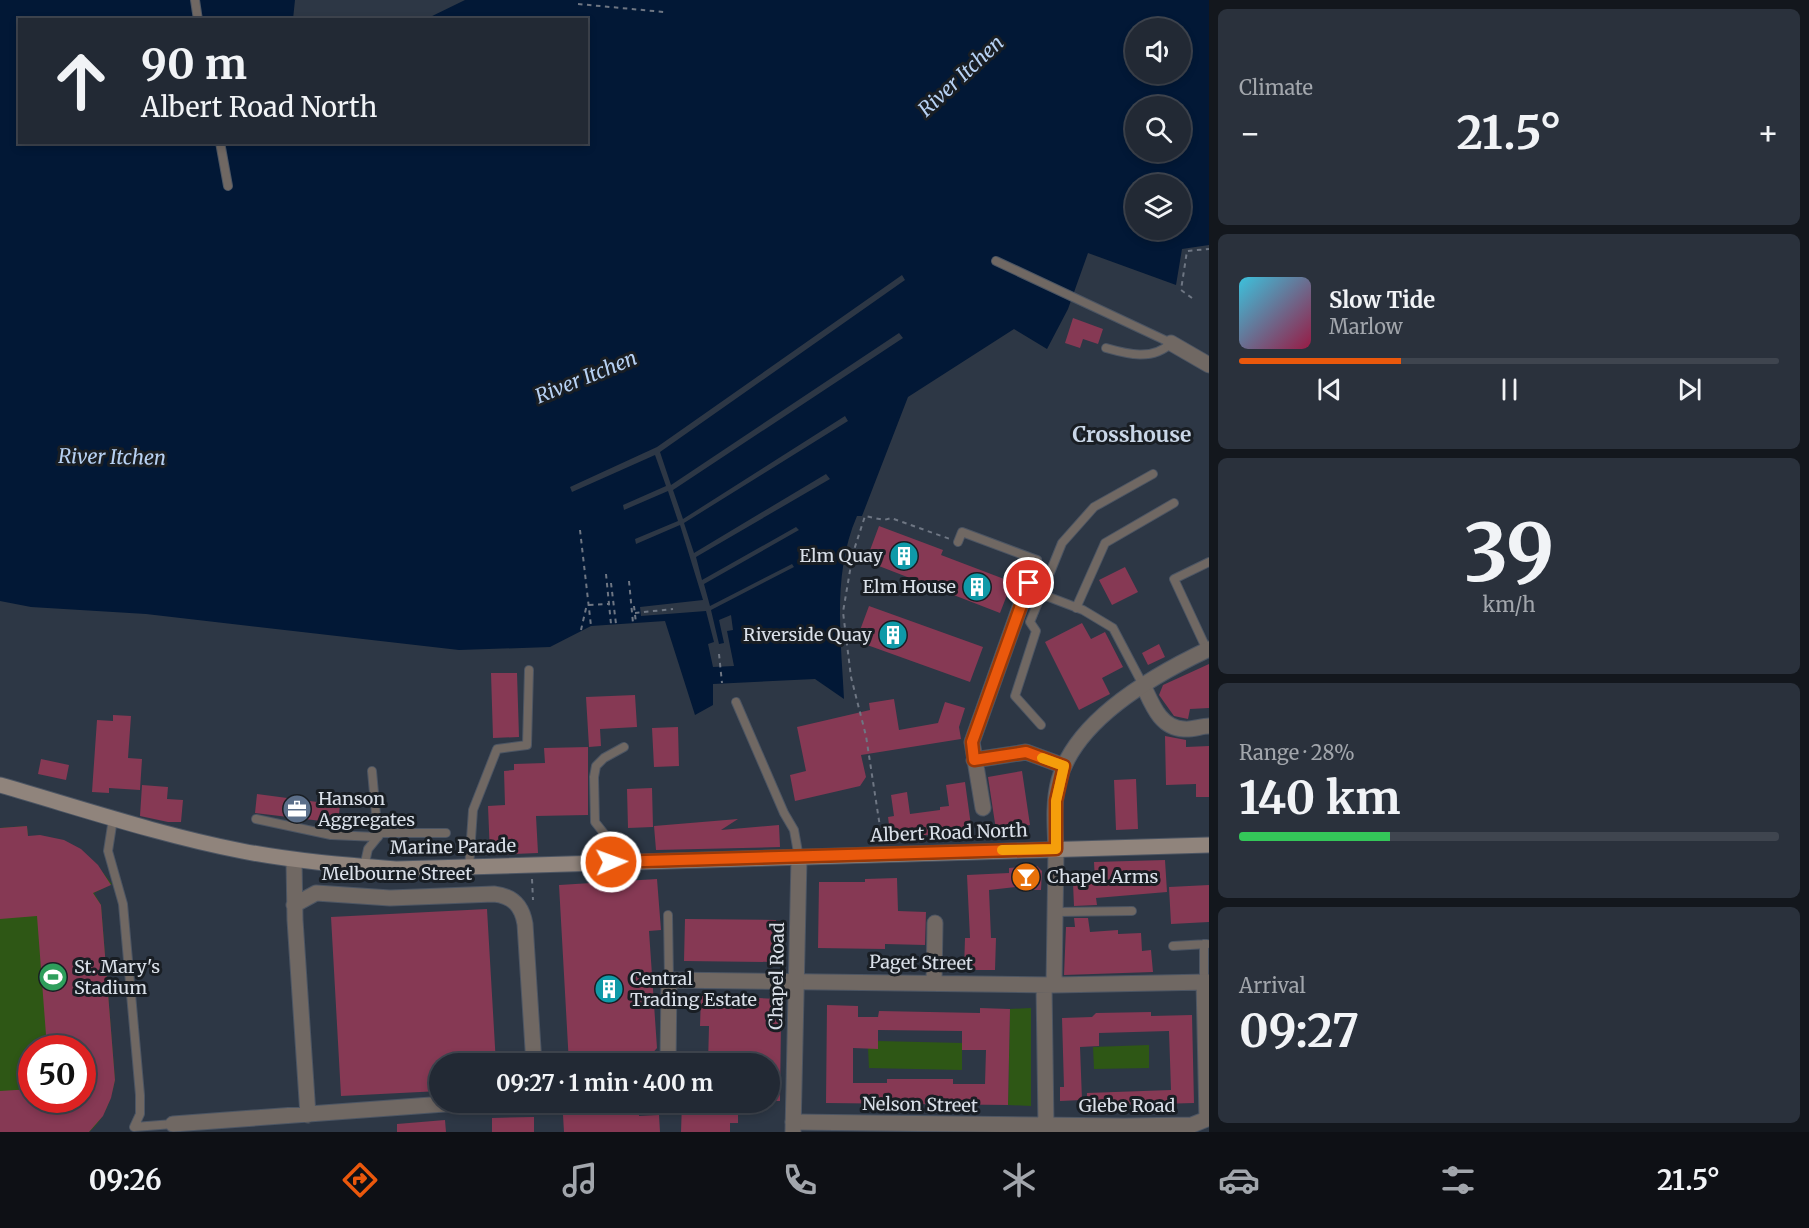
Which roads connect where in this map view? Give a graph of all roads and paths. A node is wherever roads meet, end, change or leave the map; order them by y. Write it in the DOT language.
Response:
graph roads {
  1 [pos="195,0"];
  2 [pos="603,0"];
  3 [pos="578,4"];
  4 [pos="602,7"];
  5 [pos="664,12"];
  6 [pos="198,18"];
  7 [pos="220,144"];
  8 [pos="228,186"];
  9 [pos="1209,249"];
  10 [pos="996,261"];
  11 [pos="1192,298"];
  12 [pos="1171,343"];
  13 [pos="1106,348"];
  14 [pos="1209,365"];
  15 [pos="1153,474"];
  16 [pos="1174,502"];
  17 [pos="884,520"];
  18 [pos="580,530"];
  19 [pos="958,542"];
  20 [pos="1209,562"];
  21 [pos="1035,565"];
  22 [pos="606,574"];
  23 [pos="629,581"];
  24 [pos="611,584"];
  25 [pos="1041,594"];
  26 [pos="588,600"];
  27 [pos="609,604"];
  28 [pos="589,605"];
  29 [pos="634,606"];
  30 [pos="1076,608"];
  31 [pos="673,609"];
  32 [pos="635,613"];
  33 [pos="610,624"];
  34 [pos="616,624"];
  35 [pos="591,626"];
  36 [pos="581,630"];
  37 [pos="1208,650"];
  38 [pos="719,654"];
  39 [pos="529,670"];
  40 [pos="722,683"];
  41 [pos="1143,685"];
  42 [pos="736,702"];
  43 [pos="1041,725"];
  44 [pos="1209,726"];
  45 [pos="624,747"];
  46 [pos="974,760"];
  47 [pos="1064,766"];
  48 [pos="372,771"];
  49 [pos="0,785"];
  50 [pos="982,808"];
  51 [pos="113,819"];
  52 [pos="256,819"];
  53 [pos="446,833"];
  54 [pos="378,837"];
  55 [pos="1209,845"];
  56 [pos="1056,849"];
  57 [pos="884,855"];
  58 [pos="799,858"];
  59 [pos="294,860"];
  60 [pos="611,862"];
  61 [pos="531,866"];
  62 [pos="364,867"];
  63 [pos="470,868"];
  64 [pos="294,904"];
  65 [pos="1132,911"];
  66 [pos="1056,912"];
  67 [pos="523,913"];
  68 [pos="668,915"];
  69 [pos="935,923"];
  70 [pos="1207,944"];
  71 [pos="1173,946"];
  72 [pos="669,980"];
  73 [pos="797,982"];
  74 [pos="1206,982"];
  75 [pos="934,983"];
  76 [pos="1049,985"];
  77 [pos="533,1053"];
  78 [pos="668,1053"];
  79 [pos="429,1105"];
  80 [pos="308,1115"];
  81 [pos="1208,1119"];
  82 [pos="1046,1126"];
  83 [pos="180,1127"];
  84 [pos="793,1127"];
  1 -- 6 [label="lane"];
  2 -- 4 [label="path"];
  3 -- 4 [label="path"];
  4 -- 5 [label="path"];
  7 -- 8 [label="lane"];
  9 -- 11 [label="path"];
  10 -- 12 [label="lane"];
  12 -- 13 [label="lane"];
  12 -- 14 [label="street"];
  15 -- 25 [label="lane"];
  16 -- 30 [label="lane"];
  17 -- 57 [label="path"];
  18 -- 26 [label="path"];
  19 -- 21 [label="lane"];
  20 -- 37 [label="lane"];
  21 -- 46 [label="street"];
  22 -- 27 [label="path"];
  23 -- 32 [label="path"];
  24 -- 34 [label="path"];
  25 -- 30 [label="lane"];
  25 -- 43 [label="lane"];
  26 -- 28 [label="path"];
  26 -- 36 [label="path"];
  27 -- 28 [label="path"];
  27 -- 33 [label="path"];
  28 -- 35 [label="path"];
  29 -- 32 [label="path"];
  30 -- 41 [label="lane"];
  31 -- 32 [label="path"];
  37 -- 41 [label="street"];
  38 -- 40 [label="path"];
  39 -- 63 [label="lane"];
  41 -- 44 [label="street"];
  41 -- 47 [label="street"];
  42 -- 58 [label="lane"];
  45 -- 60 [label="lane"];
  46 -- 47 [label="street"];
  46 -- 50 [label="street"];
  47 -- 56 [label="street"];
  48 -- 54 [label="lane"];
  49 -- 51 [label="main road, Marine Parade"];
  51 -- 59 [label="main road, Marine Parade"];
  51 -- 83 [label="lane"];
  52 -- 54 [label="lane"];
  53 -- 54 [label="lane"];
  54 -- 62 [label="lane"];
  55 -- 56 [label="main road, Albert Road North"];
  56 -- 57 [label="main road, Albert Road North"];
  56 -- 66 [label="street"];
  57 -- 58 [label="main road, Albert Road North"];
  58 -- 60 [label="main road, Marine Parade"];
  58 -- 73 [label="street, Chapel Road"];
  59 -- 62 [label="main road, Marine Parade"];
  59 -- 64 [label="street"];
  60 -- 61 [label="main road, Marine Parade"];
  61 -- 63 [label="main road, Marine Parade"];
  61 -- 67 [label="path"];
  62 -- 63 [label="main road, Marine Parade"];
  64 -- 67 [label="street, Melbourne Street"];
  64 -- 80 [label="street"];
  65 -- 66 [label="lane"];
  66 -- 76 [label="street"];
  67 -- 77 [label="street"];
  68 -- 72 [label="lane"];
  69 -- 75 [label="street"];
  70 -- 71 [label="lane"];
  70 -- 74 [label="lane"];
  72 -- 73 [label="street, Paget Street"];
  72 -- 78 [label="street"];
  73 -- 75 [label="street, Paget Street"];
  73 -- 84 [label="street, Chapel Road"];
  74 -- 76 [label="street, Paget Street"];
  74 -- 81 [label="street"];
  75 -- 76 [label="street, Paget Street"];
  76 -- 82 [label="street"];
  79 -- 80 [label="street"];
  80 -- 83 [label="street"];
  81 -- 82 [label="street, Glebe Road"];
  82 -- 84 [label="street, Nelson Street"];
}
